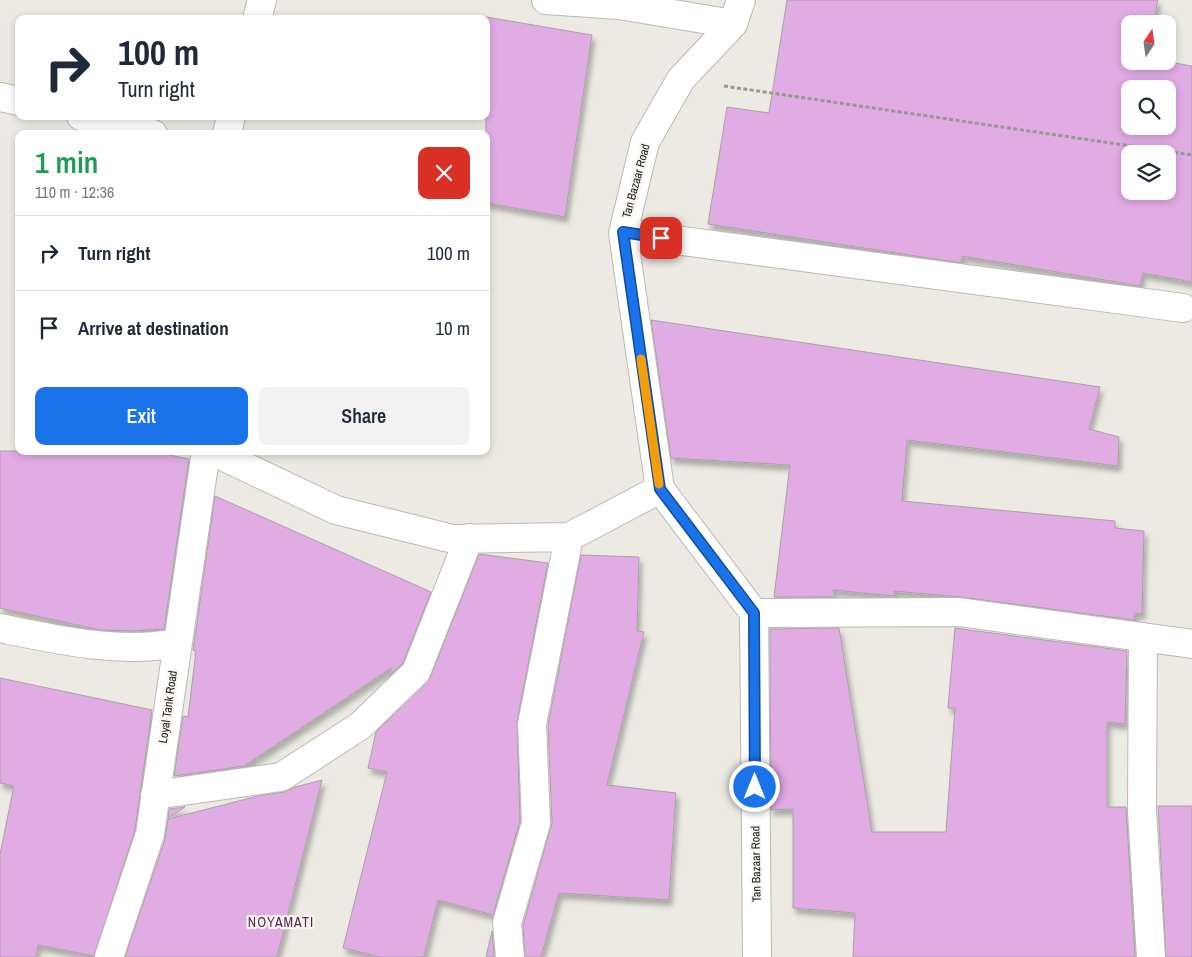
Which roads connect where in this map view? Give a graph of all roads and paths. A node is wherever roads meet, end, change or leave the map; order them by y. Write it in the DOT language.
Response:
graph roads {
  1 [pos="262,0"];
  2 [pos="546,0"];
  3 [pos="737,12"];
  4 [pos="258,15"];
  5 [pos="681,79"];
  6 [pos="0,97"];
  7 [pos="15,100"];
  8 [pos="97,120"];
  9 [pos="138,130"];
  10 [pos="1192,155"];
  11 [pos="623,232"];
  12 [pos="1183,308"];
  13 [pos="205,455"];
  14 [pos="220,455"];
  15 [pos="660,489"];
  16 [pos="569,537"];
  17 [pos="469,538"];
  18 [pos="754,613"];
  19 [pos="0,628"];
  20 [pos="1143,637"];
  21 [pos="178,643"];
  22 [pos="1192,644"];
  23 [pos="156,795"];
  24 [pos="109,957"];
  25 [pos="510,957"];
  26 [pos="757,957"];
  27 [pos="1151,957"];
  1 -- 4 [label="street"];
  2 -- 3 [label="street"];
  3 -- 5 [label="street, Tan Bazaar Road"];
  5 -- 10 [label="path"];
  5 -- 11 [label="street, Tan Bazaar Road"];
  6 -- 7 [label="street"];
  8 -- 9 [label="street"];
  11 -- 12 [label="street"];
  11 -- 15 [label="street, Tan Bazaar Road"];
  13 -- 21 [label="street, Loyal Tank Road"];
  14 -- 17 [label="street"];
  15 -- 16 [label="street"];
  15 -- 18 [label="street, Tan Bazaar Road"];
  16 -- 17 [label="street"];
  16 -- 25 [label="street"];
  17 -- 23 [label="street"];
  18 -- 20 [label="street"];
  18 -- 26 [label="street, Tan Bazaar Road"];
  19 -- 21 [label="street"];
  20 -- 22 [label="street"];
  20 -- 27 [label="street"];
  21 -- 23 [label="street, Loyal Tank Road"];
  23 -- 24 [label="street, Loyal Tank Road"];
}
